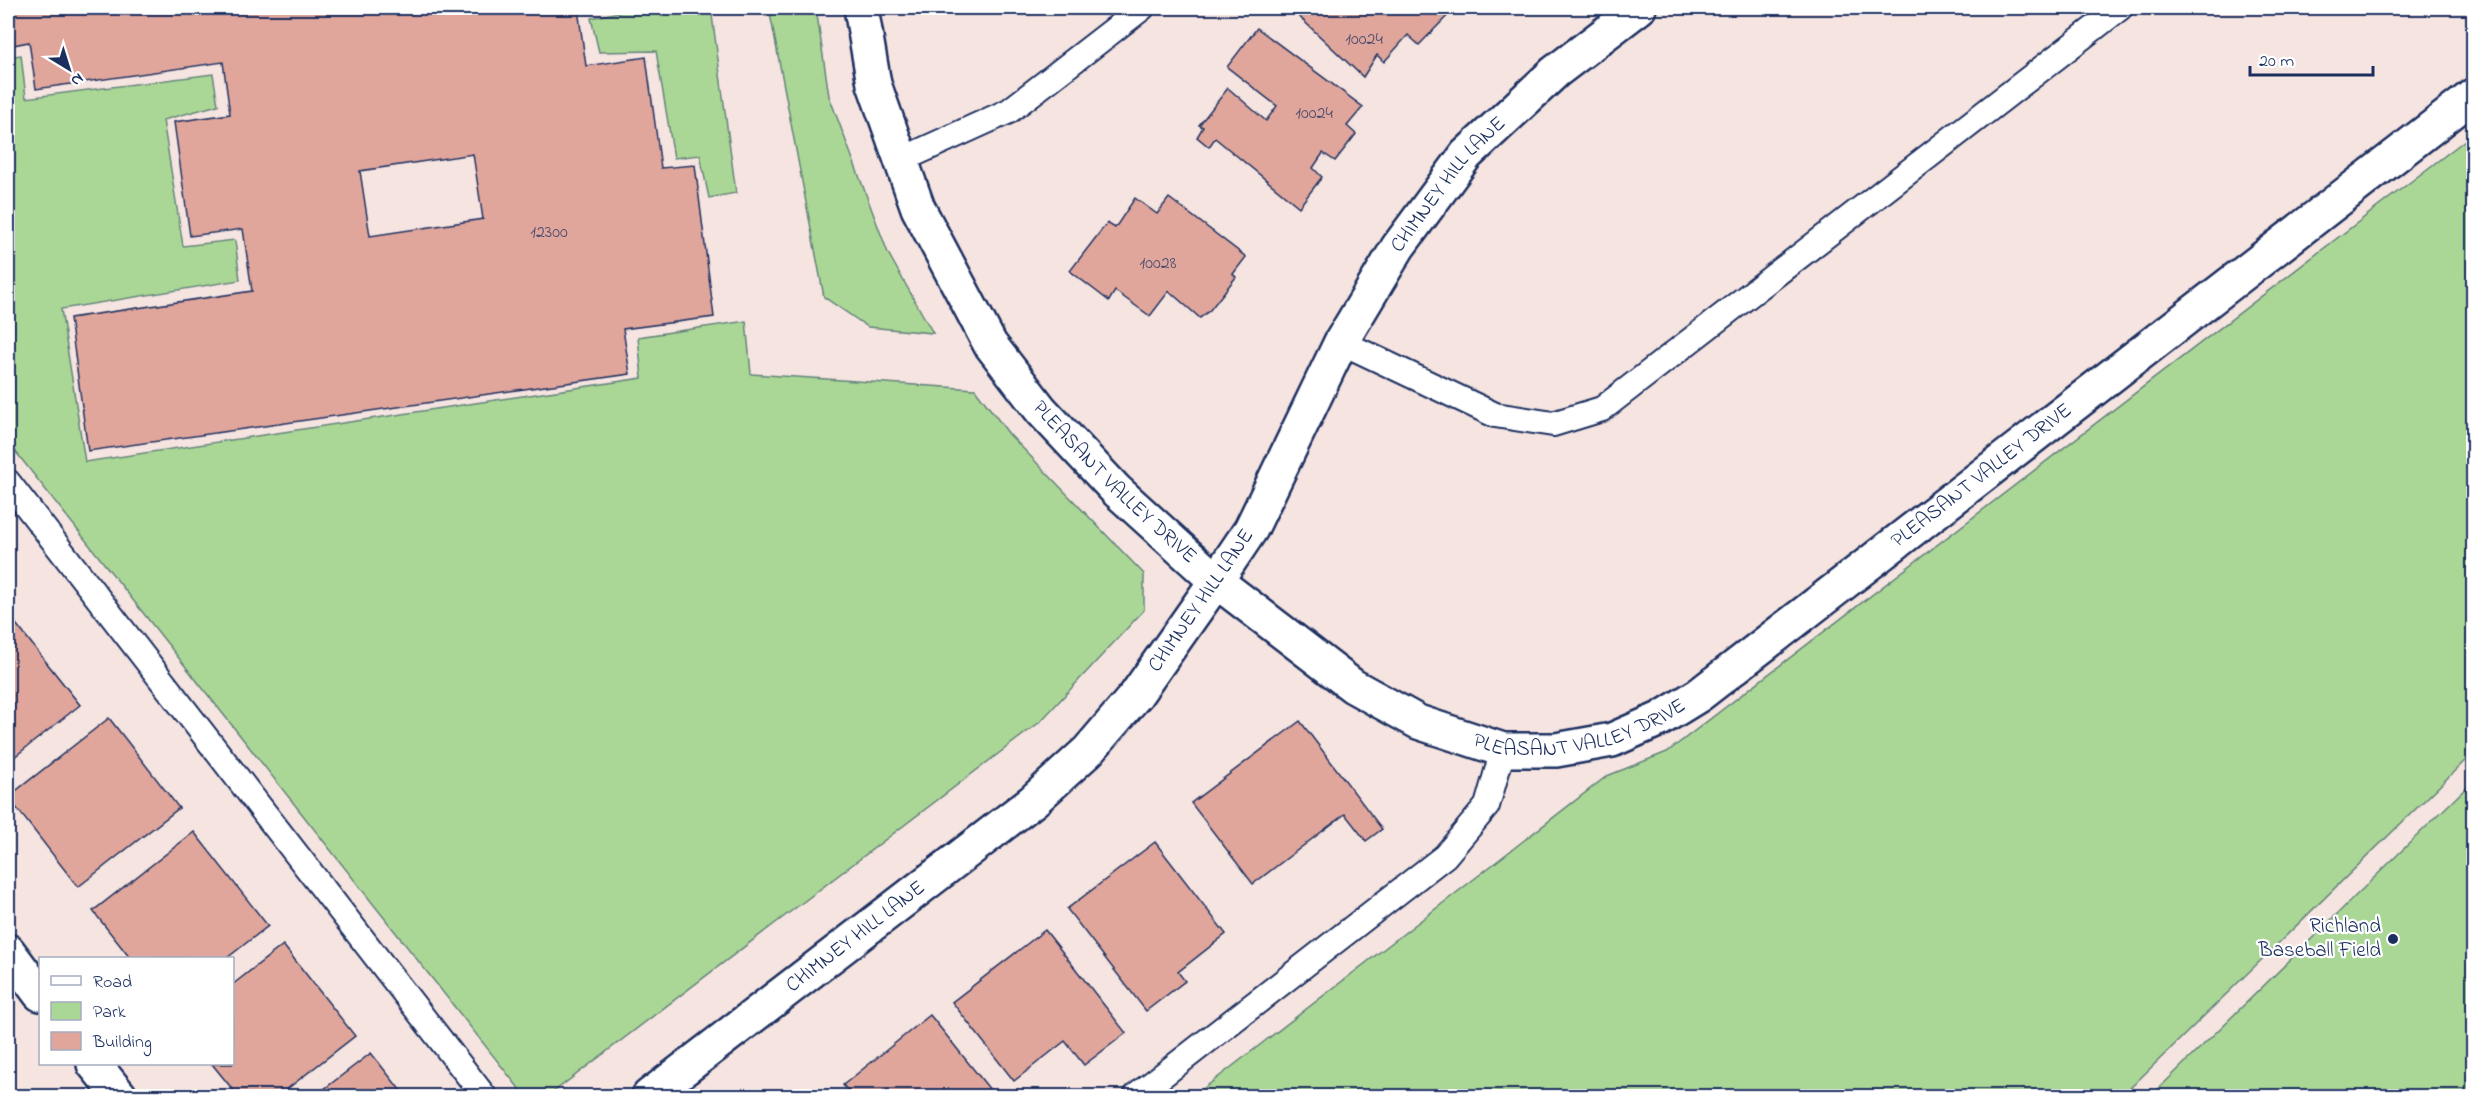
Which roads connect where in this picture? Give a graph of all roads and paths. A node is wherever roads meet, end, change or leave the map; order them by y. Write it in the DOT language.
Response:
graph roads {
  1 [pos="861,8"];
  2 [pos="1142,8"];
  3 [pos="1639,8"];
  4 [pos="2120,8"];
  5 [pos="2474,95"];
  6 [pos="901,160"];
  7 [pos="1341,342"];
  8 [pos="8,482"];
  9 [pos="1216,581"];
  10 [pos="1503,750"];
  11 [pos="8,951"];
  12 [pos="39,993"];
  13 [pos="95,1065"];
  14 [pos="120,1096"];
  15 [pos="484,1096"];
  16 [pos="649,1096"];
  17 [pos="1136,1096"];
  1 -- 6 [label="street, PLEASANT VALLEY DRIVE"];
  2 -- 6 [label="lane"];
  3 -- 7 [label="street, CHIMNEY HILL LANE"];
  4 -- 7 [label="lane"];
  5 -- 10 [label="street, PLEASANT VALLEY DRIVE"];
  6 -- 9 [label="street, PLEASANT VALLEY DRIVE"];
  7 -- 9 [label="street, CHIMNEY HILL LANE"];
  8 -- 15 [label="lane"];
  9 -- 10 [label="street, PLEASANT VALLEY DRIVE"];
  9 -- 16 [label="street, CHIMNEY HILL LANE"];
  10 -- 17 [label="lane"];
  11 -- 12 [label="street"];
  13 -- 14 [label="street"];
}
